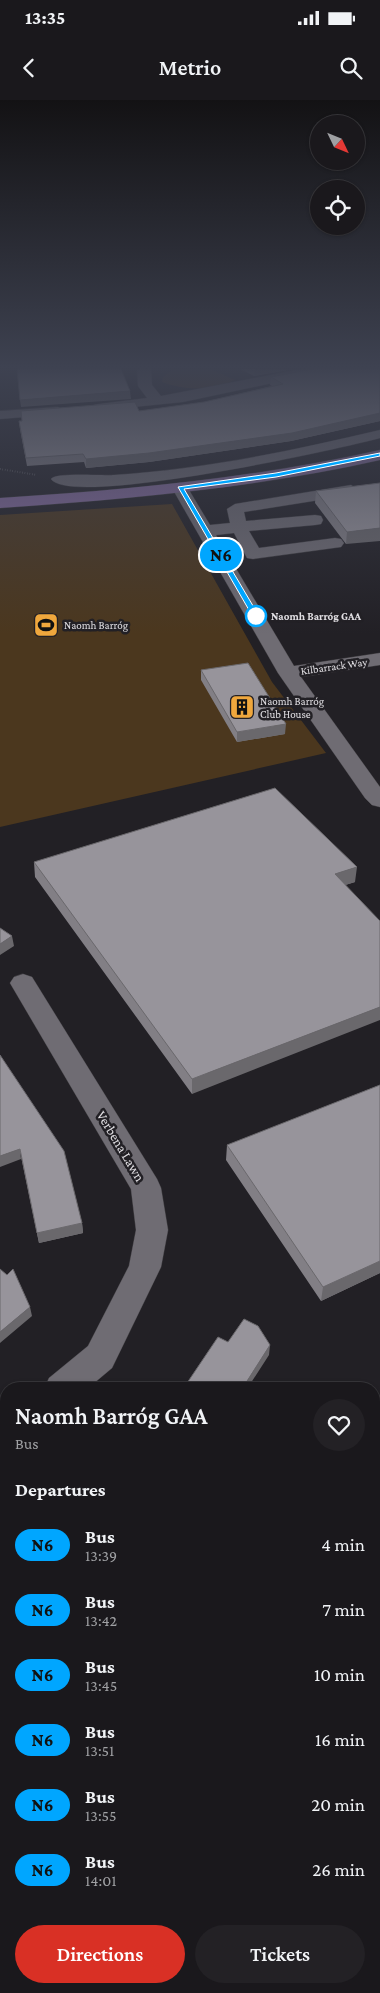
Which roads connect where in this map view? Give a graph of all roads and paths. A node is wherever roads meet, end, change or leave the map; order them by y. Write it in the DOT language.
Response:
graph roads {
  1 [pos="278,457"];
  2 [pos="368,457"];
  3 [pos="0,469"];
  4 [pos="60,479"];
  5 [pos="180,488"];
  6 [pos="366,488"];
  7 [pos="0,502"];
  8 [pos="315,520"];
  9 [pos="239,527"];
  10 [pos="206,531"];
  11 [pos="335,543"];
  12 [pos="380,659"];
  13 [pos="288,673"];
  14 [pos="380,800"];
  15 [pos="23,984"];
  16 [pos="69,1382"];
  1 -- 4 [label="street"];
  2 -- 5 [label="main road"];
  3 -- 4 [label="path"];
  5 -- 7 [label="main road"];
  5 -- 10 [label="street"];
  6 -- 9 [label="street"];
  8 -- 9 [label="street"];
  9 -- 10 [label="street"];
  9 -- 11 [label="street"];
  10 -- 13 [label="street"];
  12 -- 13 [label="street, Kilbarrack Way"];
  13 -- 14 [label="street"];
  15 -- 16 [label="street, Verbena Lawn"];
}
